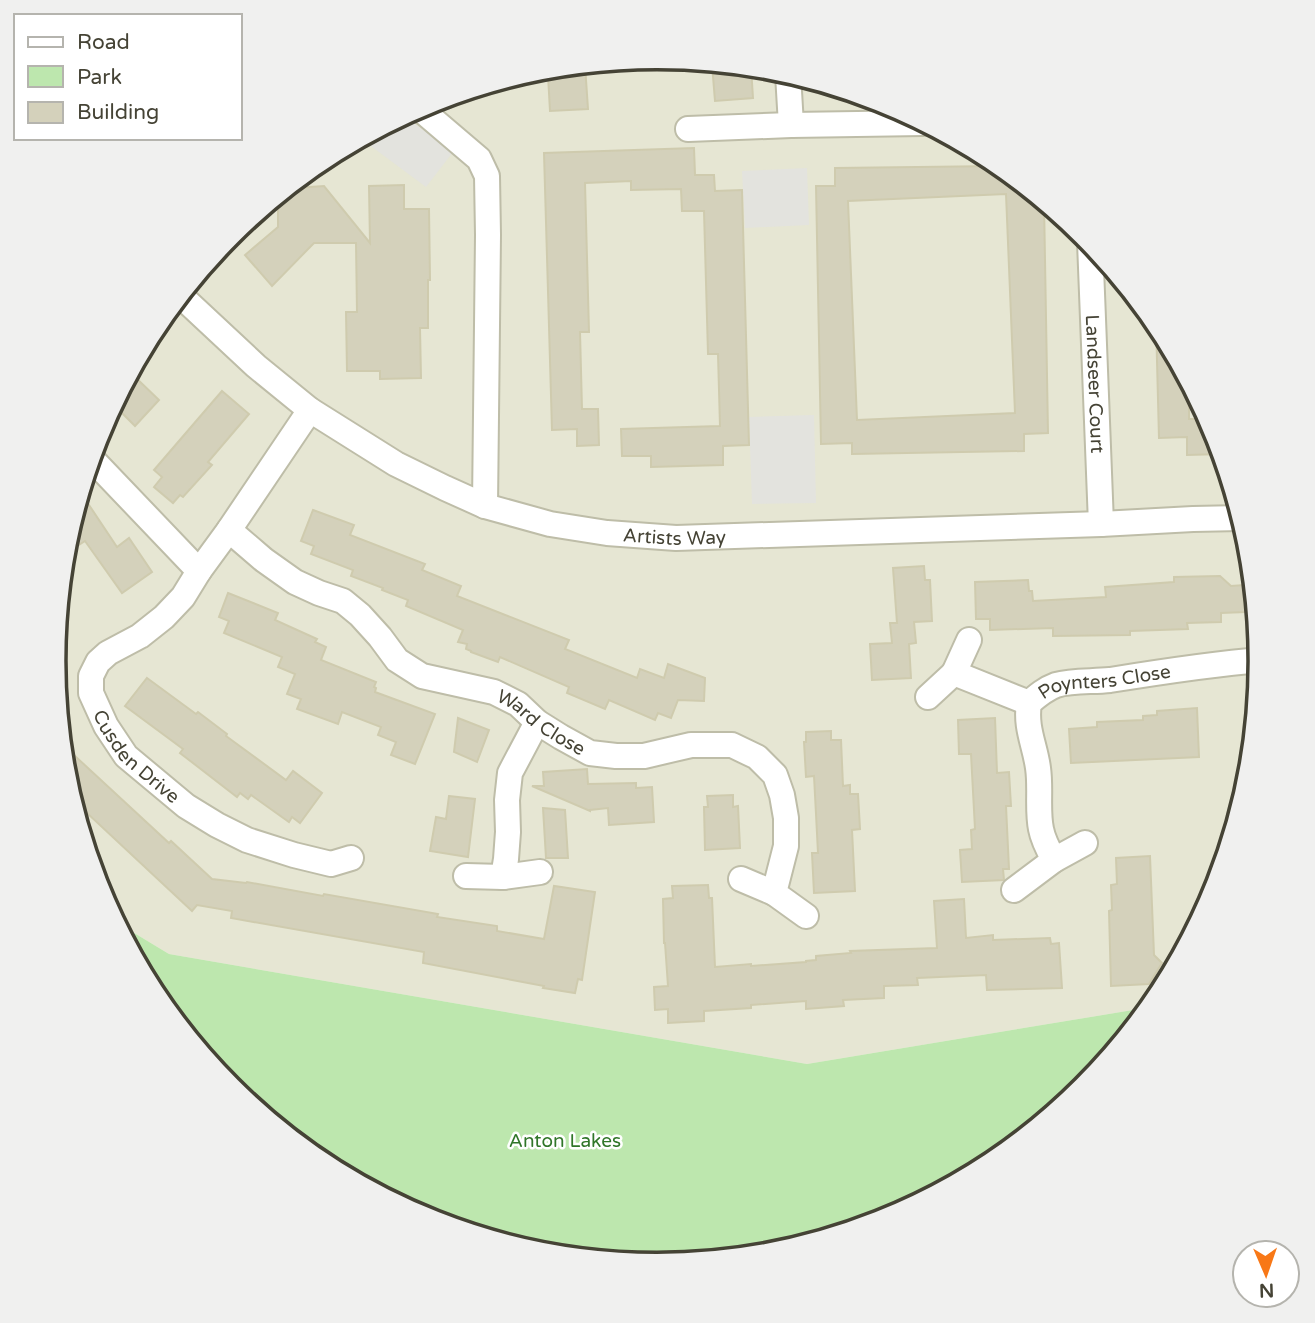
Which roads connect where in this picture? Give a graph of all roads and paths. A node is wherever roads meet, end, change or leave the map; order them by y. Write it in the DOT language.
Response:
graph roads {
  1 [pos="789,86"];
  2 [pos="429,116"];
  3 [pos="902,123"];
  4 [pos="791,124"];
  5 [pos="688,129"];
  6 [pos="1091,260"];
  7 [pos="188,303"];
  8 [pos="310,410"];
  9 [pos="100,467"];
  10 [pos="485,506"];
  11 [pos="1230,518"];
  12 [pos="1101,524"];
  13 [pos="229,530"];
  14 [pos="198,571"];
  15 [pos="969,640"];
  16 [pos="1248,661"];
  17 [pos="954,673"];
  18 [pos="928,697"];
  19 [pos="1029,704"];
  20 [pos="537,722"];
  21 [pos="1085,843"];
  22 [pos="351,858"];
  23 [pos="1054,860"];
  24 [pos="540,872"];
  25 [pos="466,876"];
  26 [pos="503,877"];
  27 [pos="741,879"];
  28 [pos="1014,890"];
  29 [pos="774,893"];
  30 [pos="806,916"];
  1 -- 4 [label="street"];
  2 -- 10 [label="street"];
  3 -- 4 [label="street"];
  4 -- 5 [label="street"];
  6 -- 12 [label="street, Landseer Court"];
  7 -- 8 [label="street, Artists Way"];
  8 -- 10 [label="street, Artists Way"];
  8 -- 13 [label="street, Cusden Drive"];
  9 -- 14 [label="street"];
  10 -- 12 [label="street, Artists Way"];
  11 -- 12 [label="street, Artists Way"];
  13 -- 14 [label="street, Cusden Drive"];
  13 -- 20 [label="street, Ward Close"];
  14 -- 22 [label="street, Cusden Drive"];
  15 -- 17 [label="street"];
  16 -- 19 [label="street, Poynters Close"];
  17 -- 18 [label="street"];
  17 -- 19 [label="street"];
  19 -- 23 [label="street, Poynters Close"];
  20 -- 26 [label="street"];
  20 -- 29 [label="street, Ward Close"];
  21 -- 23 [label="street"];
  23 -- 28 [label="street"];
  24 -- 26 [label="street"];
  25 -- 26 [label="street"];
  27 -- 29 [label="street"];
  29 -- 30 [label="street"];
}
